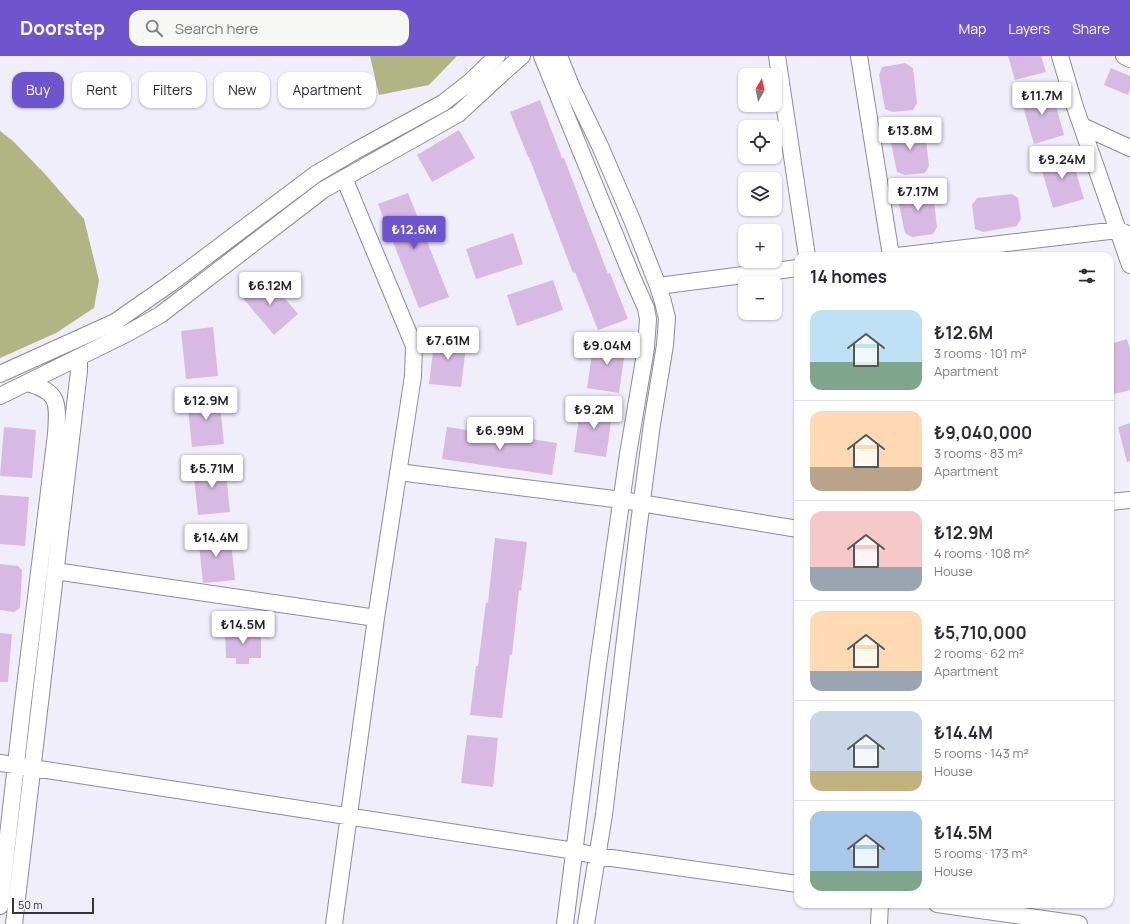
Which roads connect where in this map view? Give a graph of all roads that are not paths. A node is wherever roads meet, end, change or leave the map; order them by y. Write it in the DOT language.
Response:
graph roads {
  1 [pos="497,56"];
  2 [pos="522,56"];
  3 [pos="542,56"];
  4 [pos="559,56"];
  5 [pos="778,56"];
  6 [pos="859,56"];
  7 [pos="1060,56"];
  8 [pos="1124,56"];
  9 [pos="1130,59"];
  10 [pos="1082,126"];
  11 [pos="1130,148"];
  12 [pos="344,178"];
  13 [pos="1124,232"];
  14 [pos="806,252"];
  15 [pos="890,252"];
  16 [pos="935,252"];
  17 [pos="1130,265"];
  18 [pos="794,269"];
  19 [pos="658,286"];
  20 [pos="79,357"];
  21 [pos="0,374"];
  22 [pos="27,383"];
  23 [pos="0,396"];
  24 [pos="398,472"];
  25 [pos="622,500"];
  26 [pos="1130,500"];
  27 [pos="1114,502"];
  28 [pos="642,504"];
  29 [pos="794,528"];
  30 [pos="55,571"];
  31 [pos="376,618"];
  32 [pos="8,764"];
  33 [pos="32,767"];
  34 [pos="349,816"];
  35 [pos="575,851"];
  36 [pos="597,856"];
  37 [pos="794,883"];
  38 [pos="0,906"];
  39 [pos="880,908"];
  40 [pos="973,908"];
  41 [pos="14,924"];
  42 [pos="334,924"];
  43 [pos="565,924"];
  44 [pos="586,924"];
  45 [pos="879,924"];
  46 [pos="1079,924"];
  1 -- 21 [label="street"];
  2 -- 12 [label="street"];
  3 -- 25 [label="street"];
  4 -- 19 [label="street"];
  5 -- 14 [label="street"];
  6 -- 15 [label="street"];
  7 -- 10 [label="street"];
  8 -- 9 [label="street"];
  10 -- 11 [label="street"];
  10 -- 13 [label="street"];
  12 -- 20 [label="street"];
  12 -- 24 [label="street"];
  13 -- 16 [label="street"];
  13 -- 17 [label="street"];
  18 -- 19 [label="street"];
  19 -- 28 [label="street"];
  20 -- 22 [label="street"];
  20 -- 30 [label="street"];
  22 -- 23 [label="street"];
  22 -- 32 [label="street"];
  24 -- 25 [label="street"];
  24 -- 31 [label="street"];
  25 -- 28 [label="street"];
  25 -- 35 [label="street"];
  26 -- 27 [label="street"];
  28 -- 29 [label="street"];
  28 -- 36 [label="street"];
  30 -- 31 [label="street"];
  30 -- 33 [label="street"];
  31 -- 34 [label="street"];
  32 -- 33 [label="street"];
  32 -- 38 [label="street"];
  33 -- 34 [label="street"];
  33 -- 41 [label="street"];
  34 -- 35 [label="street"];
  34 -- 42 [label="street"];
  35 -- 36 [label="street"];
  35 -- 43 [label="street"];
  36 -- 37 [label="street"];
  36 -- 44 [label="street"];
  39 -- 45 [label="street"];
  40 -- 46 [label="street"];
}
